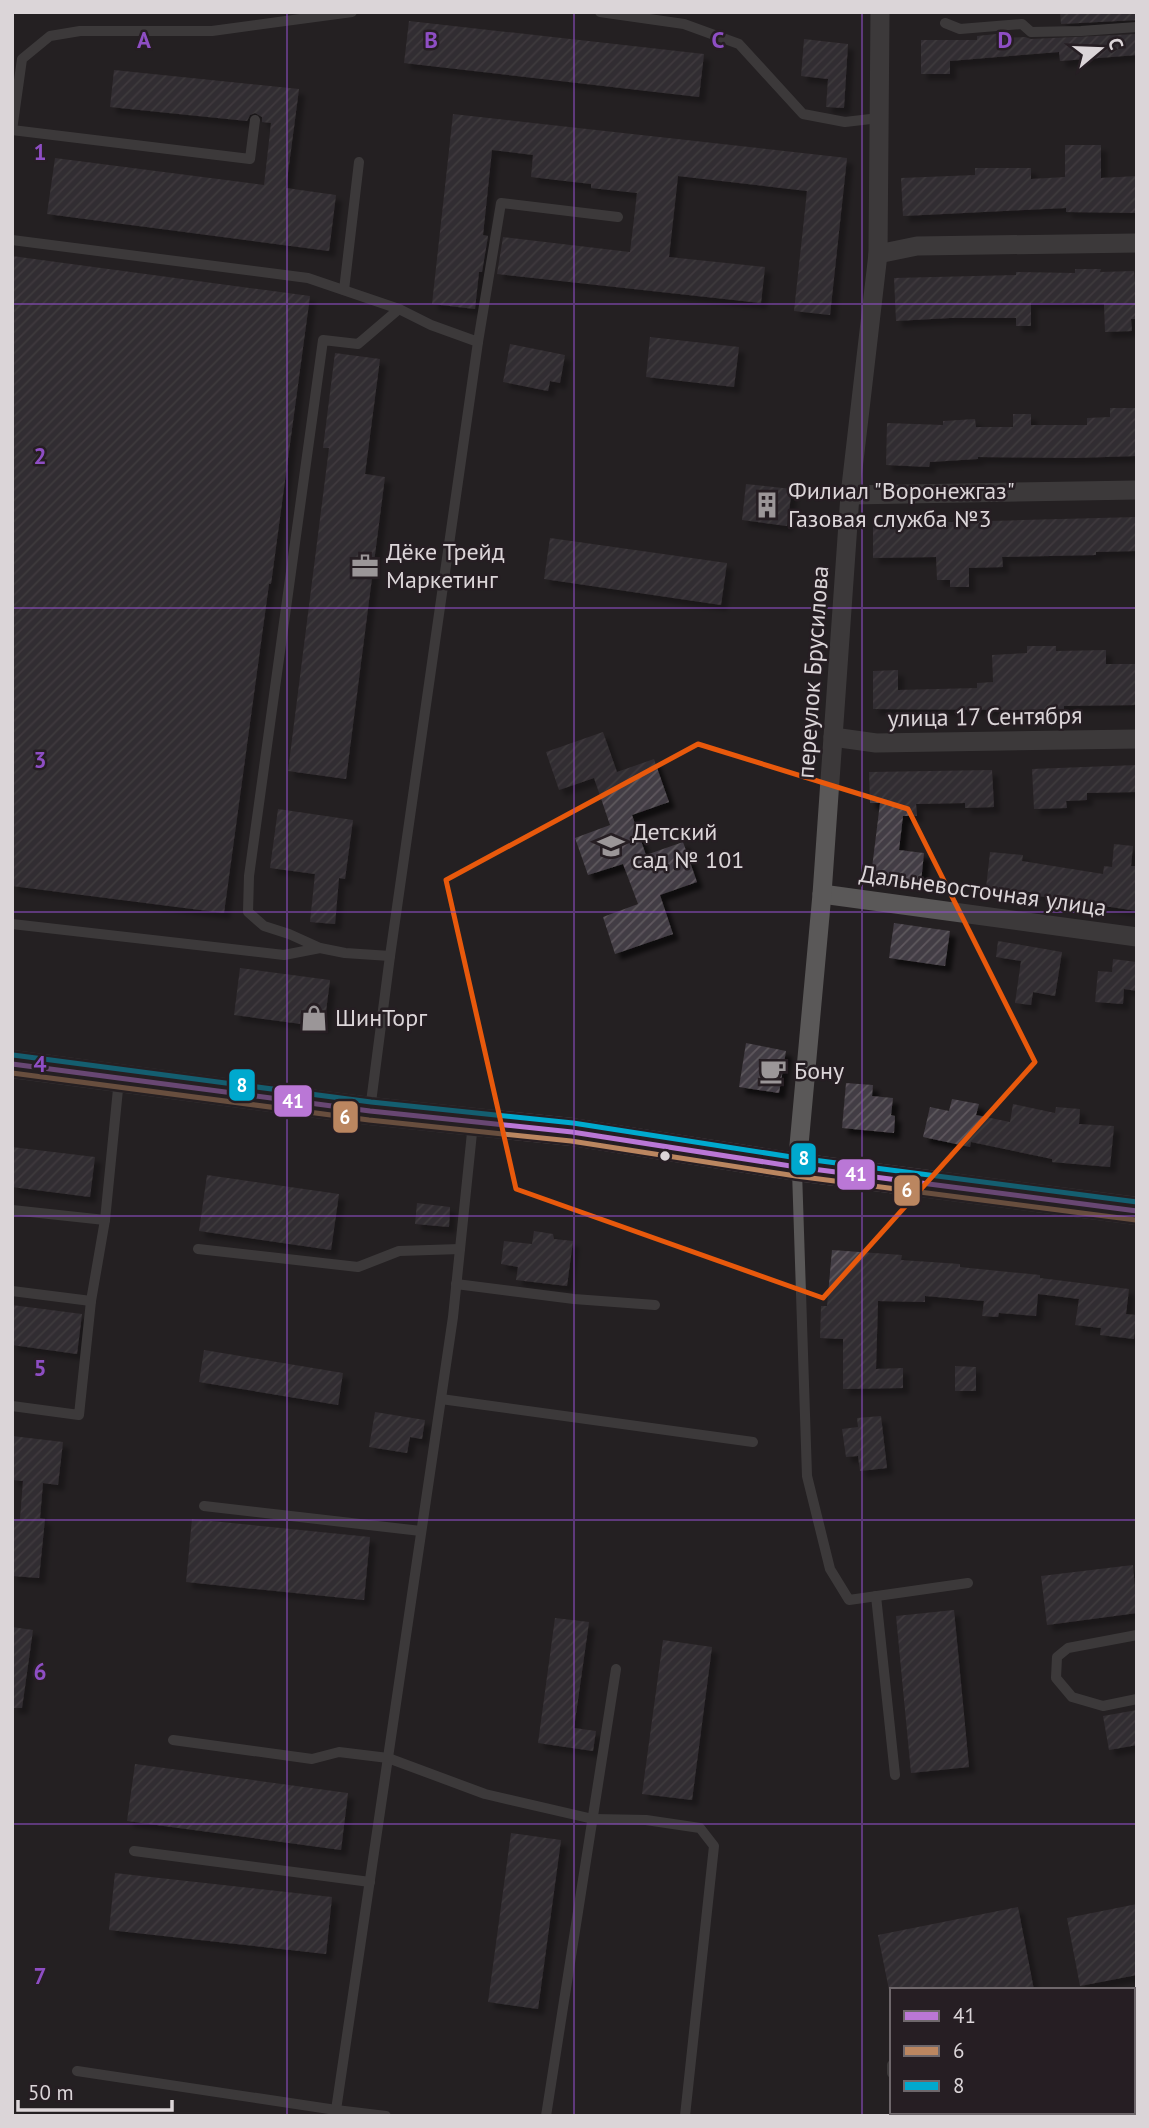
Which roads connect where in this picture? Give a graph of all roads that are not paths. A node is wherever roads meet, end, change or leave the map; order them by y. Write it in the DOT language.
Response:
graph roads {
  1 [pos="352,12"];
  2 [pos="600,12"];
  3 [pos="880,12"];
  4 [pos="945,23"];
  5 [pos="1137,27"];
  6 [pos="879,118"];
  7 [pos="256,120"];
  8 [pos="12,130"];
  9 [pos="359,162"];
  10 [pos="618,217"];
  11 [pos="12,240"];
  12 [pos="1137,243"];
  13 [pos="878,254"];
  14 [pos="344,290"];
  15 [pos="399,309"];
  16 [pos="478,342"];
  17 [pos="1137,490"];
  18 [pos="850,495"];
  19 [pos="833,737"];
  20 [pos="1137,739"];
  21 [pos="822,894"];
  22 [pos="12,924"];
  23 [pos="1137,937"];
  24 [pos="320,948"];
  25 [pos="390,956"];
  26 [pos="12,1064"];
  27 [pos="119,1079"];
  28 [pos="370,1111"];
  29 [pos="473,1122"];
  30 [pos="797,1167"];
  31 [pos="12,1210"];
  32 [pos="1137,1210"];
  33 [pos="105,1220"];
  34 [pos="198,1249"];
  35 [pos="460,1249"];
  36 [pos="456,1284"];
  37 [pos="12,1290"];
  38 [pos="92,1301"];
  39 [pos="655,1305"];
  40 [pos="441,1399"];
  41 [pos="12,1406"];
  42 [pos="753,1442"];
  43 [pos="204,1506"];
  44 [pos="421,1531"];
  45 [pos="968,1583"];
  46 [pos="876,1596"];
  47 [pos="1137,1634"];
  48 [pos="616,1669"];
  49 [pos="1137,1699"];
  50 [pos="173,1740"];
  51 [pos="388,1758"];
  52 [pos="894,1775"];
  53 [pos="593,1819"];
  54 [pos="134,1851"];
  55 [pos="370,1882"];
  56 [pos="77,2071"];
  57 [pos="336,2110"];
  58 [pos="386,2116"];
  59 [pos="546,2116"];
  60 [pos="685,2116"];
  1 -- 8 [label="lane"];
  2 -- 6 [label="lane"];
  3 -- 6 [label="street, переулок Брусилова"];
  4 -- 5 [label="lane"];
  6 -- 13 [label="street, переулок Брусилова"];
  7 -- 8 [label="lane"];
  9 -- 14 [label="lane"];
  10 -- 16 [label="lane"];
  11 -- 14 [label="lane"];
  12 -- 13 [label="street"];
  13 -- 18 [label="street, переулок Брусилова"];
  14 -- 15 [label="lane"];
  15 -- 16 [label="lane"];
  15 -- 24 [label="lane"];
  16 -- 25 [label="lane"];
  17 -- 18 [label="street"];
  18 -- 19 [label="street, переулок Брусилова"];
  19 -- 20 [label="street, улица 17 Сентября"];
  19 -- 21 [label="street, переулок Брусилова"];
  21 -- 23 [label="street, Дальневосточная улица"];
  21 -- 30 [label="street, переулок Брусилова"];
  22 -- 24 [label="lane"];
  24 -- 25 [label="lane"];
  25 -- 28 [label="lane"];
  26 -- 27 [label="main road"];
  27 -- 28 [label="main road"];
  27 -- 33 [label="lane"];
  28 -- 29 [label="main road"];
  29 -- 30 [label="main road"];
  29 -- 35 [label="lane"];
  30 -- 32 [label="main road"];
  30 -- 46 [label="lane"];
  31 -- 33 [label="lane"];
  33 -- 38 [label="lane"];
  34 -- 35 [label="lane"];
  35 -- 36 [label="lane"];
  36 -- 39 [label="lane"];
  36 -- 40 [label="lane"];
  37 -- 38 [label="lane"];
  38 -- 41 [label="lane"];
  40 -- 42 [label="lane"];
  40 -- 44 [label="lane"];
  43 -- 44 [label="lane"];
  44 -- 51 [label="lane"];
  45 -- 46 [label="lane"];
  46 -- 52 [label="lane"];
  47 -- 49 [label="lane"];
  48 -- 53 [label="lane"];
  50 -- 51 [label="lane"];
  51 -- 53 [label="lane"];
  51 -- 55 [label="lane"];
  53 -- 59 [label="lane"];
  53 -- 60 [label="lane"];
  54 -- 55 [label="lane"];
  55 -- 57 [label="lane"];
  56 -- 57 [label="lane"];
  57 -- 58 [label="lane"];
}
